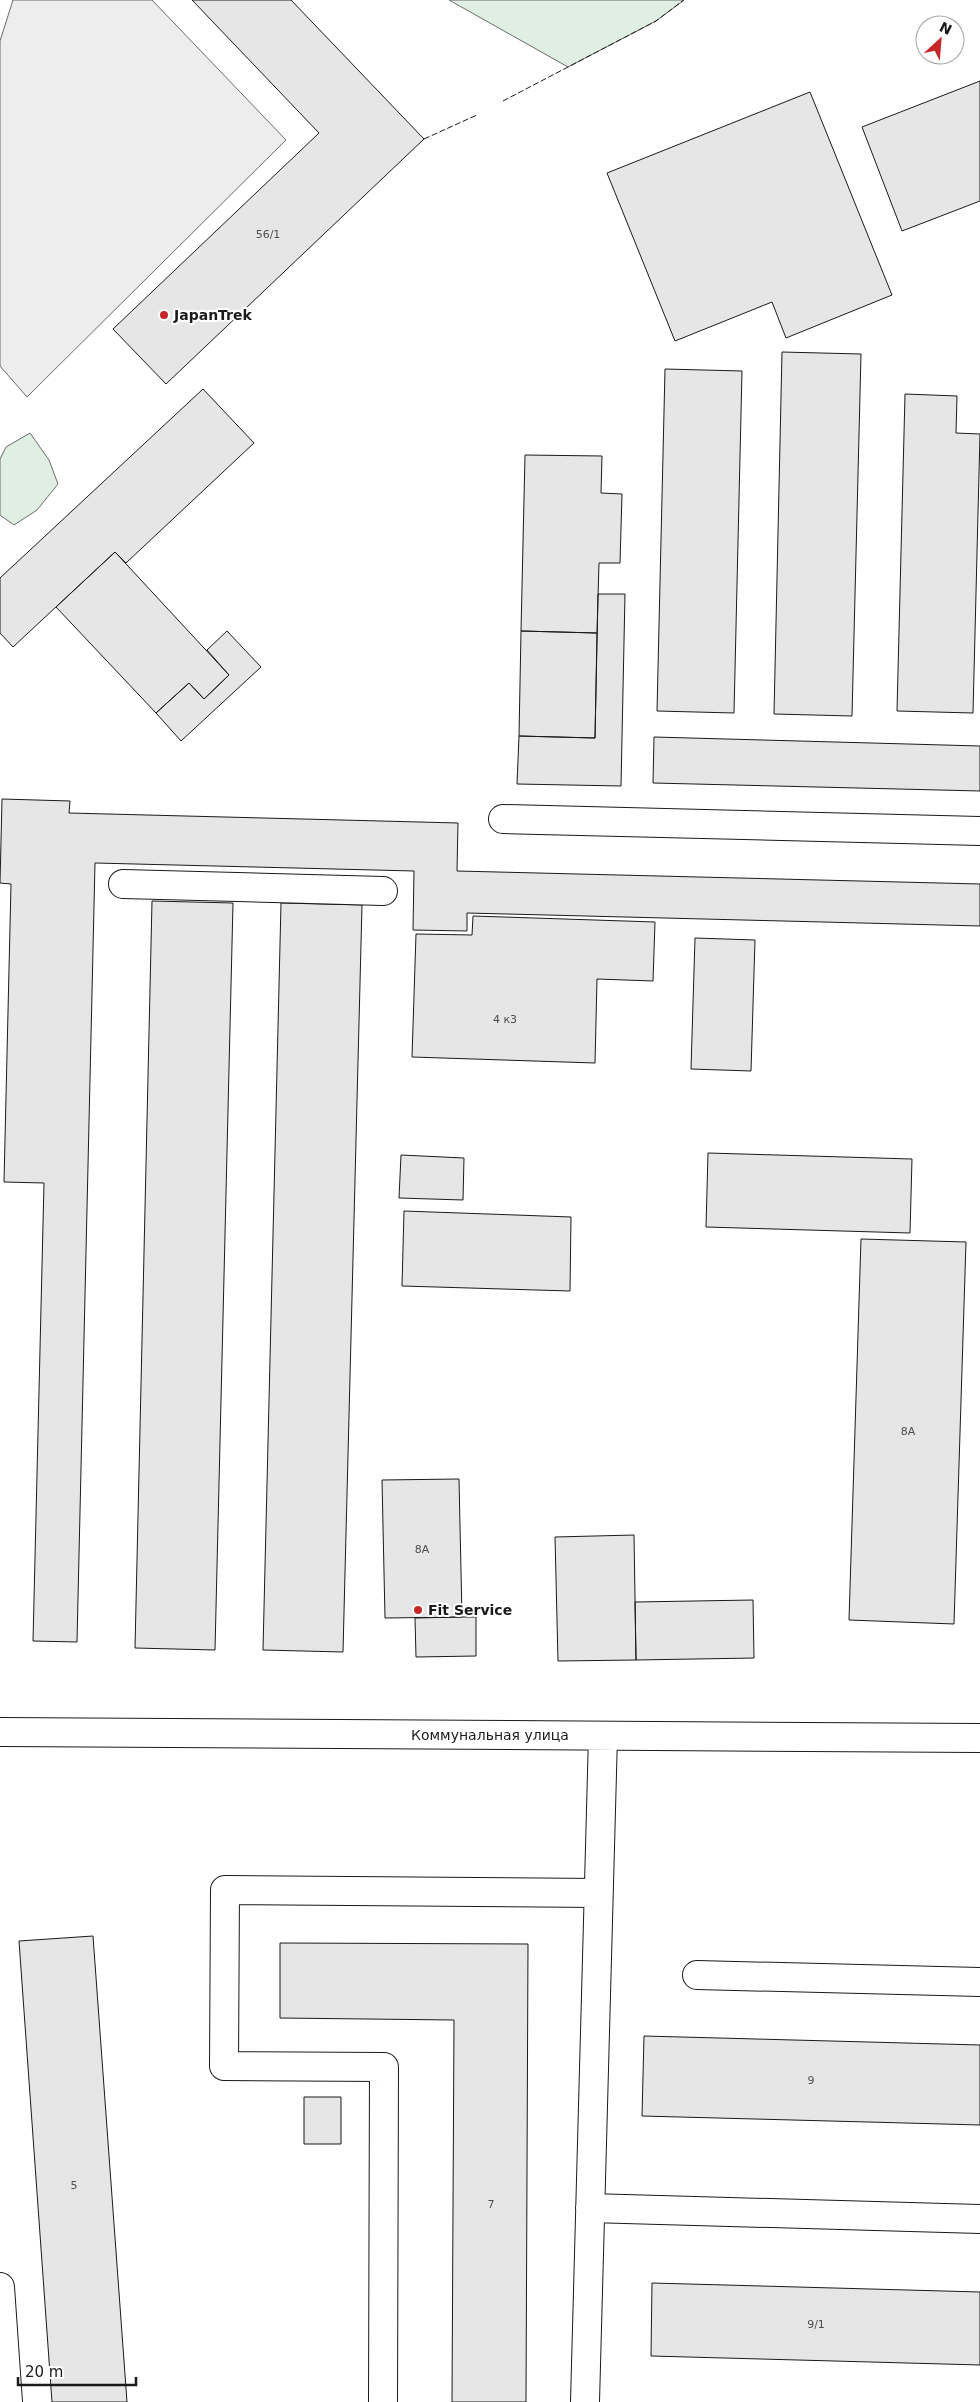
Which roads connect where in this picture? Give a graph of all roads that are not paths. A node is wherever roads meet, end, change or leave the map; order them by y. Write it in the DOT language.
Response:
graph roads {
  1 [pos="503,819"];
  2 [pos="980,831"];
  3 [pos="123,884"];
  4 [pos="383,891"];
  5 [pos="0,1732"];
  6 [pos="602,1736"];
  7 [pos="980,1738"];
  8 [pos="598,1893"];
  9 [pos="697,1975"];
  10 [pos="980,1982"];
  11 [pos="590,2208"];
  12 [pos="980,2219"];
  13 [pos="0,2287"];
  14 [pos="8,2402"];
  15 [pos="383,2402"];
  16 [pos="585,2402"];
  1 -- 2 [label="street"];
  3 -- 4 [label="street"];
  5 -- 6 [label="street, Коммунальная улица"];
  6 -- 7 [label="street, Коммунальная улица"];
  6 -- 8 [label="street"];
  8 -- 11 [label="street"];
  8 -- 15 [label="street"];
  9 -- 10 [label="street"];
  11 -- 12 [label="street"];
  11 -- 16 [label="street"];
  13 -- 14 [label="street"];
}
